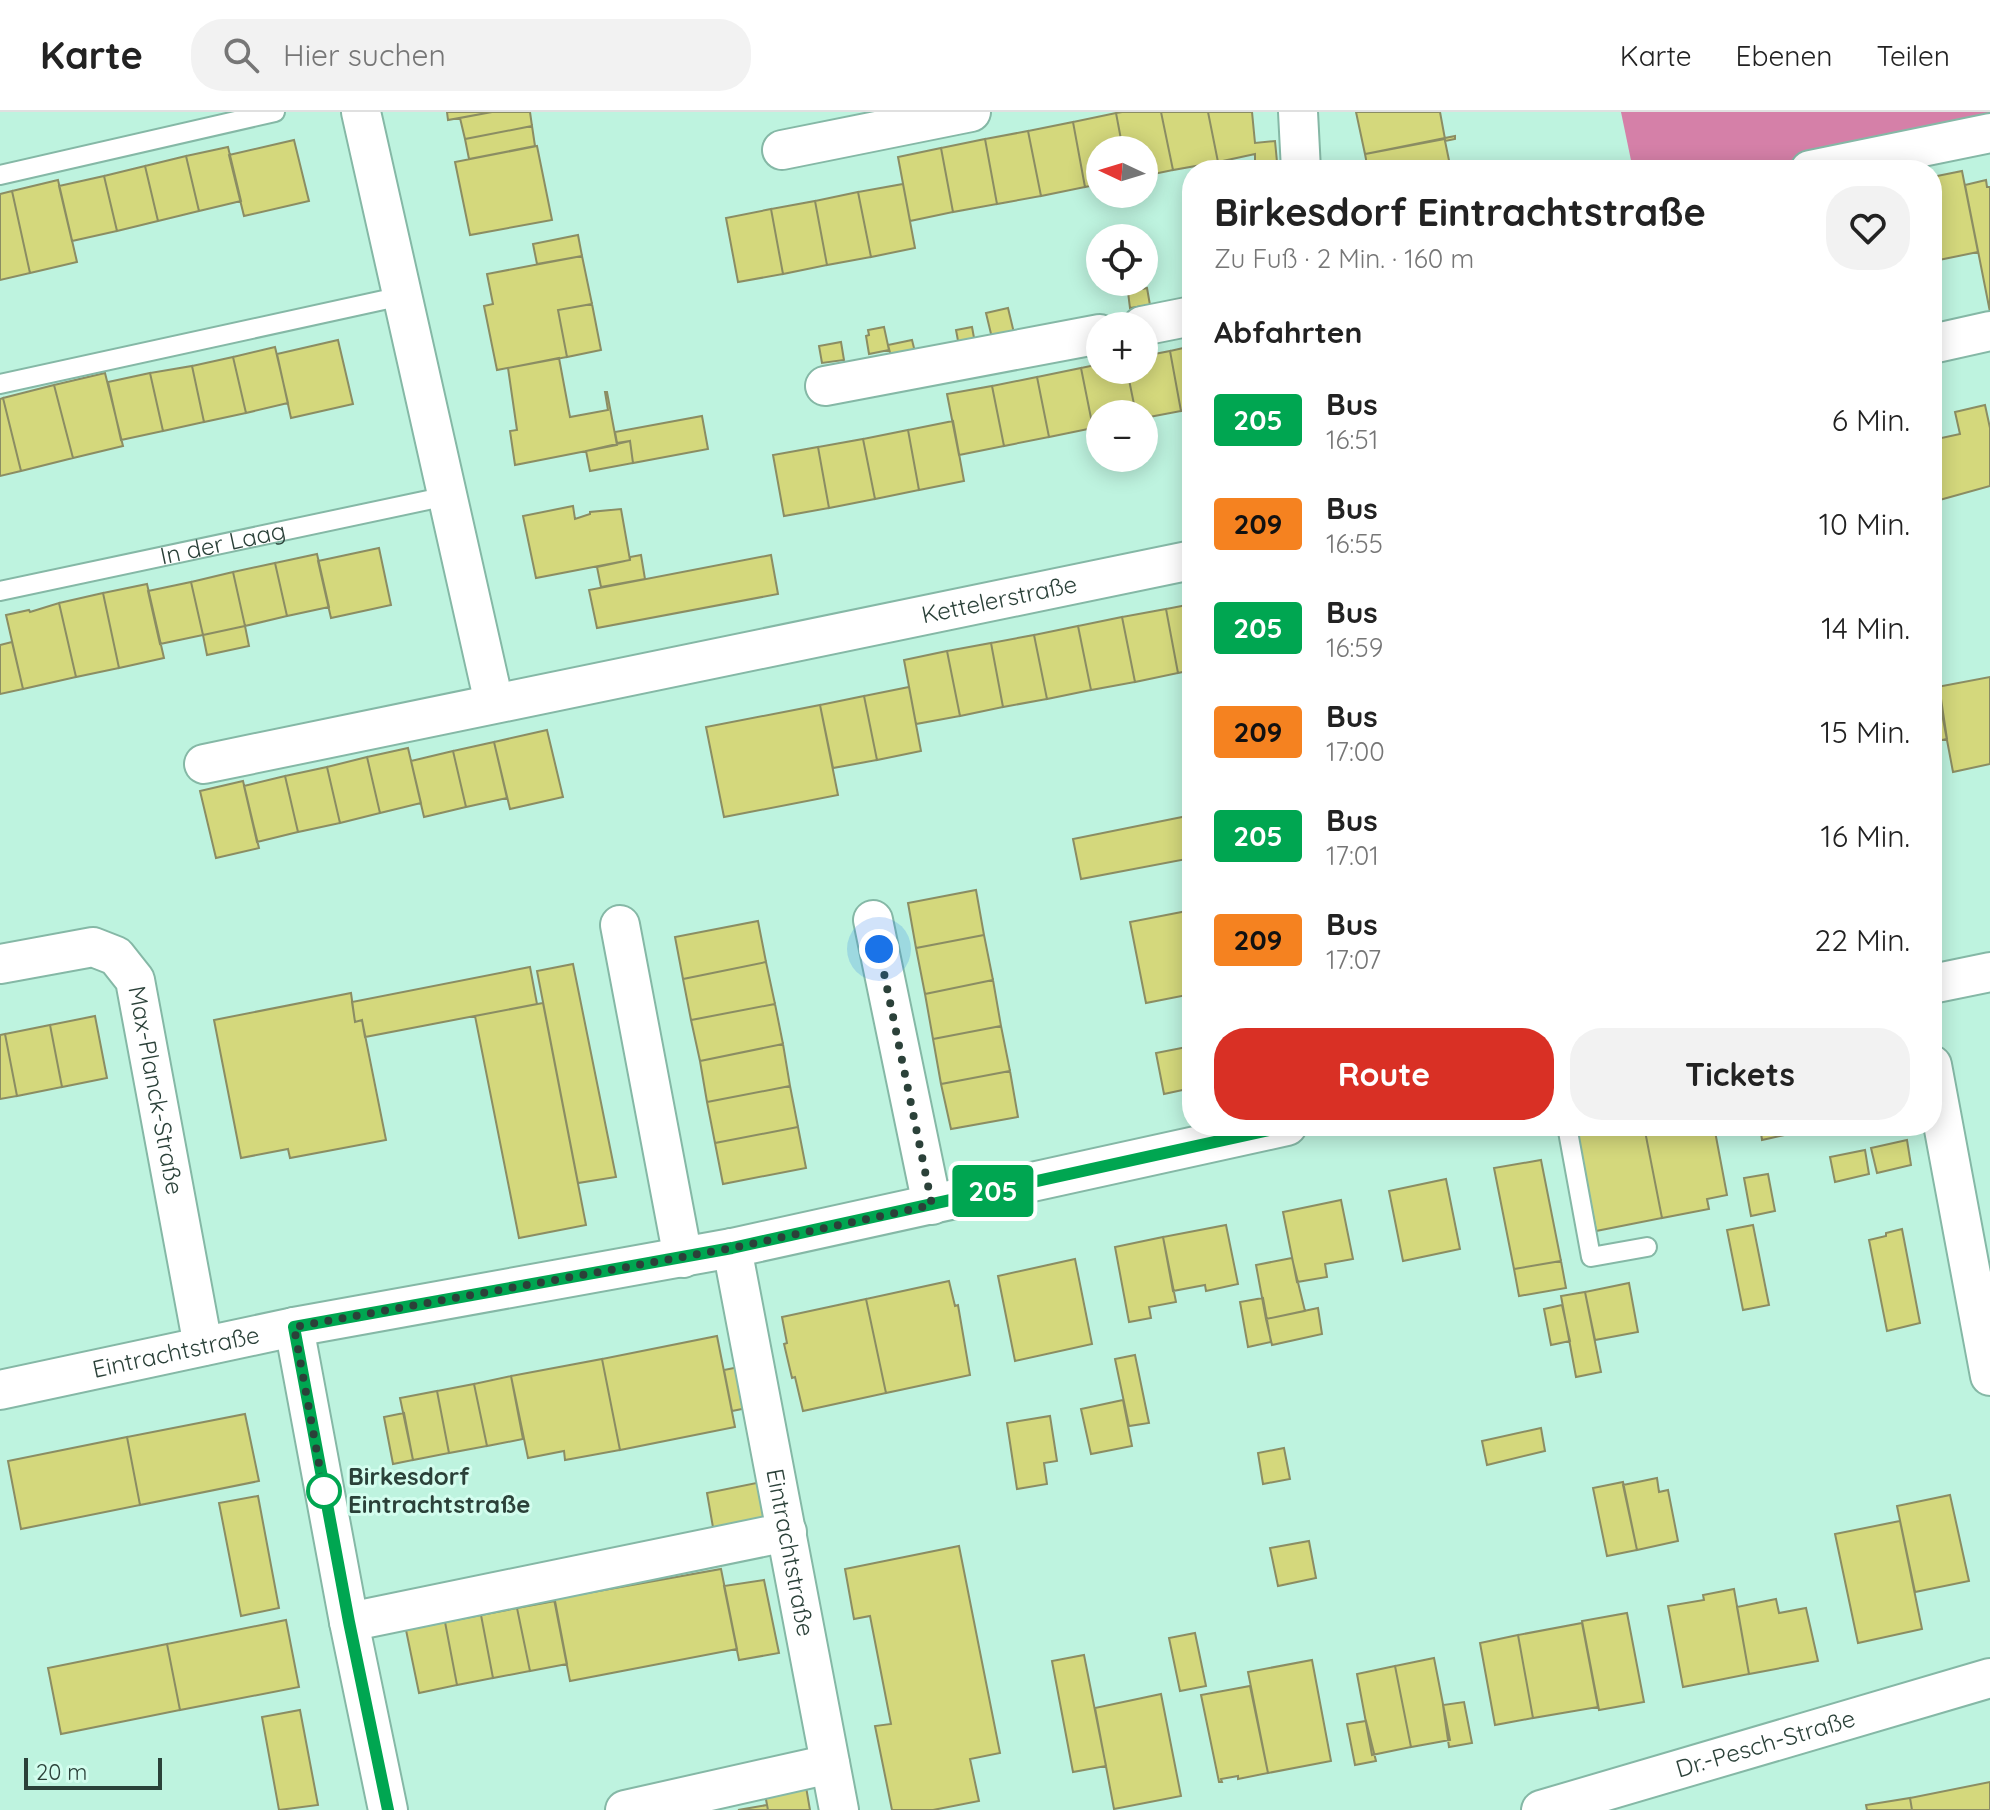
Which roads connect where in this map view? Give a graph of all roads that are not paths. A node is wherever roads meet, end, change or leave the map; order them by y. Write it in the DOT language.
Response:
graph roads {
  1 [pos="275,112"];
  2 [pos="361,112"];
  3 [pos="971,112"];
  4 [pos="1298,112"];
  5 [pos="1990,133"];
  6 [pos="782,150"];
  7 [pos="1300,160"];
  8 [pos="1859,160"];
  9 [pos="0,175"];
  10 [pos="402,296"];
  11 [pos="1182,318"];
  12 [pos="1158,323"];
  13 [pos="1990,331"];
  14 [pos="1086,337"];
  15 [pos="1942,342"];
  16 [pos="0,384"];
  17 [pos="825,386"];
  18 [pos="447,496"];
  19 [pos="1182,562"];
  20 [pos="0,591"];
  21 [pos="494,703"];
  22 [pos="204,764"];
  23 [pos="873,920"];
  24 [pos="620,925"];
  25 [pos="0,964"];
  26 [pos="1990,972"];
  27 [pos="1942,982"];
  28 [pos="1942,1119"];
  29 [pos="1242,1136"];
  30 [pos="1569,1136"];
  31 [pos="932,1205"];
  32 [pos="1647,1247"];
  33 [pos="732,1248"];
  34 [pos="683,1258"];
  35 [pos="294,1327"];
  36 [pos="203,1346"];
  37 [pos="1990,1376"];
  38 [pos="0,1390"];
  39 [pos="787,1532"];
  40 [pos="349,1622"];
  41 [pos="1990,1678"];
  42 [pos="830,1764"];
  43 [pos="388,1810"];
  44 [pos="625,1810"];
  45 [pos="839,1810"];
  46 [pos="1541,1810"];
  1 -- 9 [label="lane"];
  2 -- 10 [label="street"];
  3 -- 6 [label="street"];
  4 -- 7 [label="street"];
  5 -- 8 [label="street"];
  10 -- 16 [label="lane"];
  10 -- 18 [label="street"];
  11 -- 12 [label="street"];
  13 -- 15 [label="street"];
  14 -- 17 [label="street"];
  18 -- 20 [label="lane, In der Laag"];
  18 -- 21 [label="street"];
  19 -- 21 [label="street, Kettelerstraße"];
  21 -- 22 [label="street"];
  23 -- 31 [label="street"];
  24 -- 34 [label="street"];
  25 -- 36 [label="street, Max-Planck-Straße"];
  26 -- 27 [label="street"];
  28 -- 37 [label="street"];
  29 -- 31 [label="street, Eintrachtstraße"];
  30 -- 32 [label="lane"];
  31 -- 33 [label="street, Eintrachtstraße"];
  33 -- 34 [label="street, Eintrachtstraße"];
  33 -- 39 [label="street, Eintrachtstraße"];
  34 -- 35 [label="street, Eintrachtstraße"];
  35 -- 36 [label="street, Eintrachtstraße"];
  35 -- 40 [label="street"];
  36 -- 38 [label="street, Eintrachtstraße"];
  39 -- 40 [label="street"];
  39 -- 42 [label="street, Eintrachtstraße"];
  40 -- 43 [label="street"];
  41 -- 46 [label="street, Dr.-Pesch-Straße"];
  42 -- 44 [label="street"];
  42 -- 45 [label="street, Eintrachtstraße"];
}
